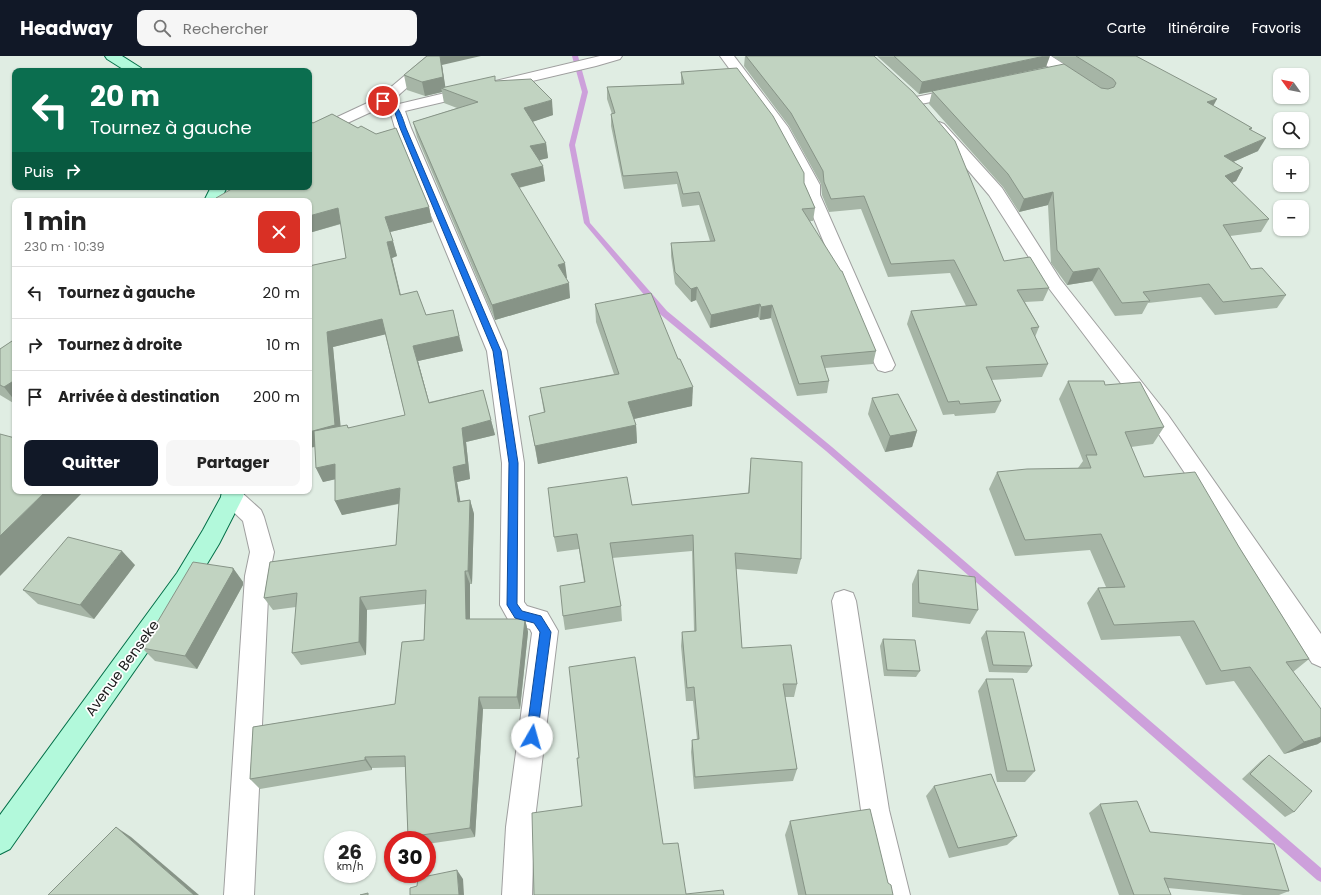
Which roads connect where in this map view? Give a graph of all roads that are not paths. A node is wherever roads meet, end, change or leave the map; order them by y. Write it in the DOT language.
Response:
graph roads {
  1 [pos="112,56"];
  2 [pos="615,56"];
  3 [pos="727,56"];
  4 [pos="1041,56"];
  5 [pos="426,60"];
  6 [pos="131,68"];
  7 [pos="1063,70"];
  8 [pos="1040,75"];
  9 [pos="970,90"];
  10 [pos="1095,91"];
  11 [pos="390,105"];
  12 [pos="312,129"];
  13 [pos="885,365"];
  14 [pos="233,494"];
  15 [pos="844,601"];
  16 [pos="1321,655"];
  17 [pos="0,839"];
  18 [pos="239,895"];
  19 [pos="517,895"];
  20 [pos="895,895"];
  1 -- 6 [label="street"];
  2 -- 11 [label="street"];
  3 -- 13 [label="street"];
  4 -- 7 [label="street"];
  5 -- 11 [label="street"];
  7 -- 8 [label="street"];
  7 -- 10 [label="street"];
  9 -- 16 [label="street"];
  11 -- 12 [label="street"];
  11 -- 19 [label="street"];
  14 -- 17 [label="street, Avenue Benseke"];
  14 -- 18 [label="street"];
  15 -- 20 [label="street"];
}
